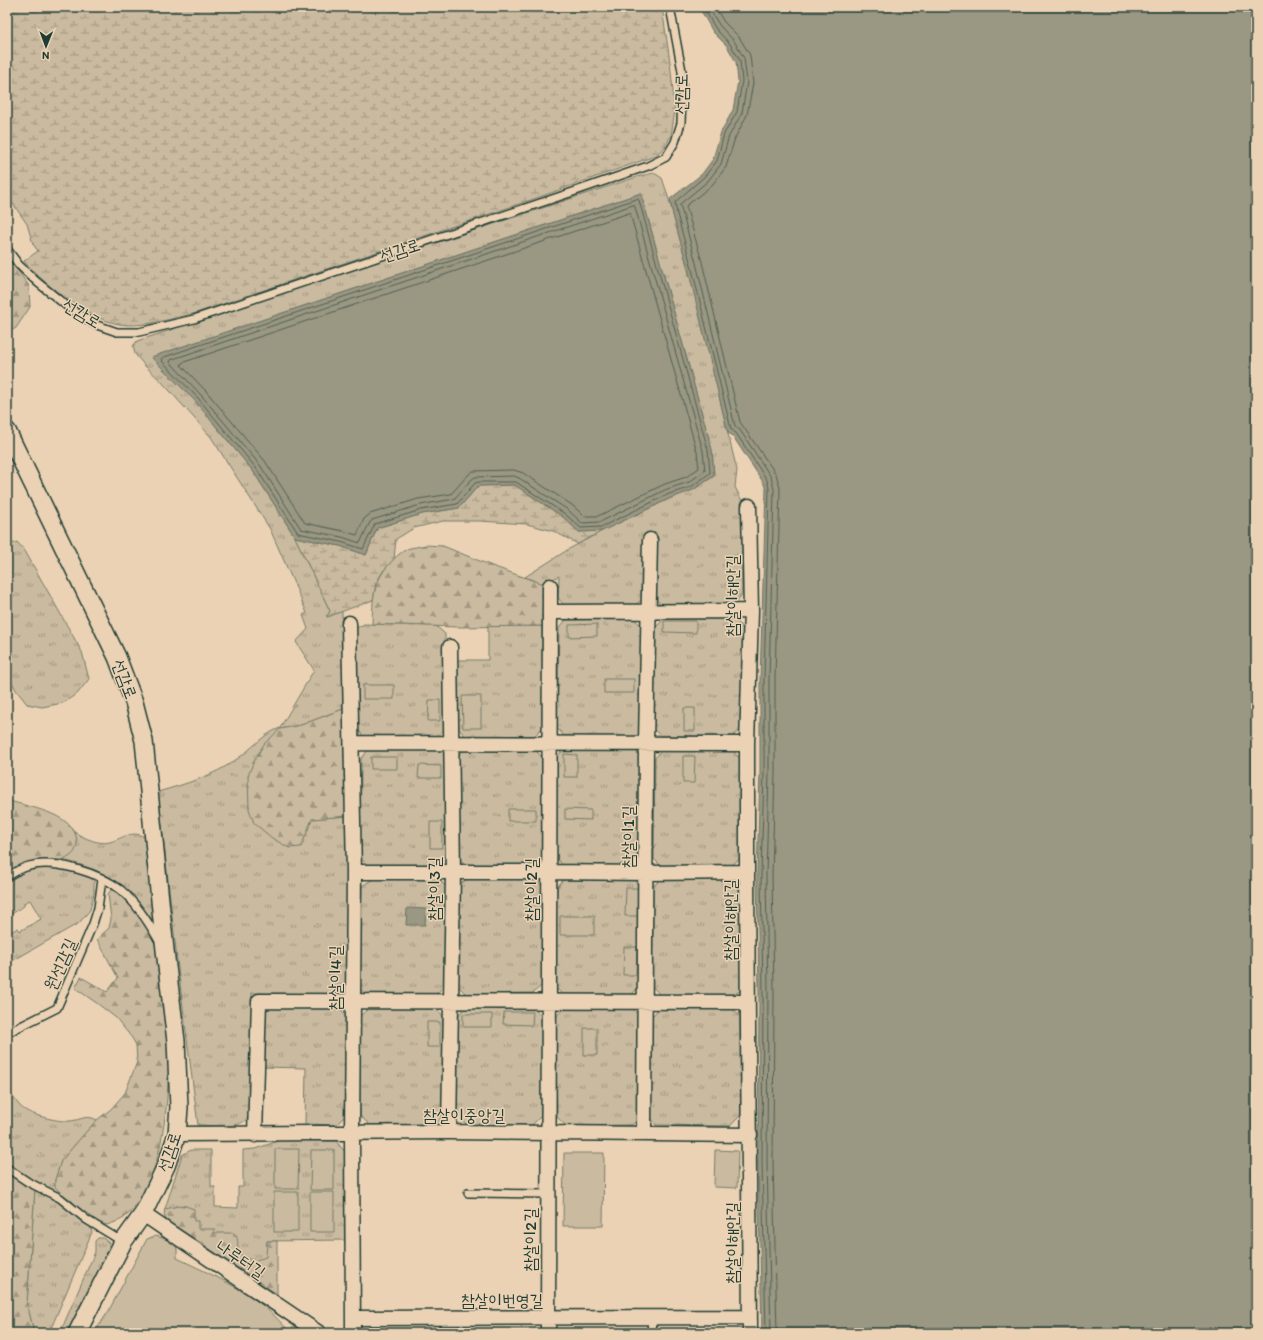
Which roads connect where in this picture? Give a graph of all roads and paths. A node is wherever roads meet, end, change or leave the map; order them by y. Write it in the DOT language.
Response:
graph roads {
  1 [pos="670,7"];
  2 [pos="7,249"];
  3 [pos="7,431"];
  4 [pos="749,506"];
  5 [pos="650,540"];
  6 [pos="550,586"];
  7 [pos="751,611"];
  8 [pos="550,612"];
  9 [pos="648,612"];
  10 [pos="349,623"];
  11 [pos="450,647"];
  12 [pos="451,742"];
  13 [pos="353,743"];
  14 [pos="550,743"];
  15 [pos="646,743"];
  16 [pos="747,744"];
  17 [pos="354,872"];
  18 [pos="549,872"];
  19 [pos="747,872"];
  20 [pos="453,873"];
  21 [pos="646,873"];
  22 [pos="7,877"];
  23 [pos="102,879"];
  24 [pos="165,950"];
  25 [pos="353,1000"];
  26 [pos="451,1001"];
  27 [pos="548,1001"];
  28 [pos="646,1002"];
  29 [pos="748,1002"];
  30 [pos="7,1033"];
  31 [pos="449,1132"];
  32 [pos="177,1134"];
  33 [pos="352,1134"];
  34 [pos="548,1134"];
  35 [pos="644,1134"];
  36 [pos="255,1135"];
  37 [pos="750,1135"];
  38 [pos="7,1168"];
  39 [pos="468,1193"];
  40 [pos="548,1194"];
  41 [pos="143,1214"];
  42 [pos="123,1242"];
  43 [pos="750,1317"];
  44 [pos="353,1318"];
  45 [pos="547,1318"];
  46 [pos="652,1318"];
  47 [pos="77,1333"];
  48 [pos="319,1333"];
  49 [pos="353,1333"];
  50 [pos="548,1333"];
  51 [pos="651,1333"];
  52 [pos="750,1333"];
  1 -- 2 [label="lane, 선감로"];
  3 -- 24 [label="street, 선감로"];
  4 -- 7 [label="street, 참살이해안길"];
  5 -- 9 [label="street, 참살이1길"];
  6 -- 8 [label="street, 참살이2길"];
  7 -- 9 [label="street"];
  7 -- 16 [label="street, 참살이해안길"];
  8 -- 9 [label="street"];
  8 -- 14 [label="street, 참살이2길"];
  9 -- 15 [label="street, 참살이1길"];
  10 -- 13 [label="street, 참살이4길"];
  11 -- 12 [label="street, 참살이3길"];
  12 -- 13 [label="street"];
  12 -- 14 [label="street"];
  12 -- 20 [label="street, 참살이3길"];
  13 -- 17 [label="street, 참살이4길"];
  14 -- 15 [label="street"];
  14 -- 18 [label="street, 참살이2길"];
  15 -- 16 [label="street"];
  15 -- 21 [label="street, 참살이1길"];
  16 -- 19 [label="street, 참살이해안길"];
  17 -- 20 [label="street"];
  17 -- 25 [label="street, 참살이4길"];
  18 -- 20 [label="street"];
  18 -- 21 [label="street"];
  18 -- 27 [label="street, 참살이2길"];
  19 -- 21 [label="street"];
  19 -- 29 [label="street, 참살이해안길"];
  20 -- 26 [label="street, 참살이3길"];
  21 -- 28 [label="street, 참살이1길"];
  22 -- 23 [label="lane, 선감로"];
  23 -- 24 [label="lane, 선감로"];
  23 -- 30 [label="lane, 원선감길"];
  24 -- 32 [label="street, 선감로"];
  25 -- 26 [label="street"];
  25 -- 33 [label="street, 참살이4길"];
  25 -- 36 [label="street"];
  26 -- 27 [label="street"];
  26 -- 31 [label="street, 참살이3길"];
  27 -- 28 [label="street"];
  27 -- 34 [label="street, 참살이2길"];
  28 -- 29 [label="street"];
  28 -- 35 [label="street, 참살이1길"];
  29 -- 37 [label="street, 참살이해안길"];
  31 -- 33 [label="street, 참살이중앙길"];
  31 -- 34 [label="street, 참살이중앙길"];
  32 -- 36 [label="street, 참살이중앙길"];
  32 -- 41 [label="street, 선감로"];
  33 -- 36 [label="street, 참살이중앙길"];
  33 -- 44 [label="street, 참살이4길"];
  34 -- 35 [label="street, 참살이중앙길"];
  34 -- 40 [label="street, 참살이2길"];
  35 -- 37 [label="street, 참살이중앙길"];
  37 -- 43 [label="street, 참살이해안길"];
  38 -- 42 [label="lane"];
  39 -- 40 [label="lane, 참살이2길"];
  40 -- 45 [label="street, 참살이2길"];
  41 -- 42 [label="street, 선감로"];
  41 -- 48 [label="street, 나루터길"];
  42 -- 47 [label="street, 선감로"];
  43 -- 46 [label="street, 참살이번영길"];
  43 -- 52 [label="street, 참살이해안길"];
  44 -- 45 [label="street, 참살이번영길"];
  44 -- 49 [label="street, 참살이4길"];
  45 -- 46 [label="street, 참살이번영길"];
  45 -- 50 [label="street, 참살이2길"];
  46 -- 51 [label="lane"];
}
